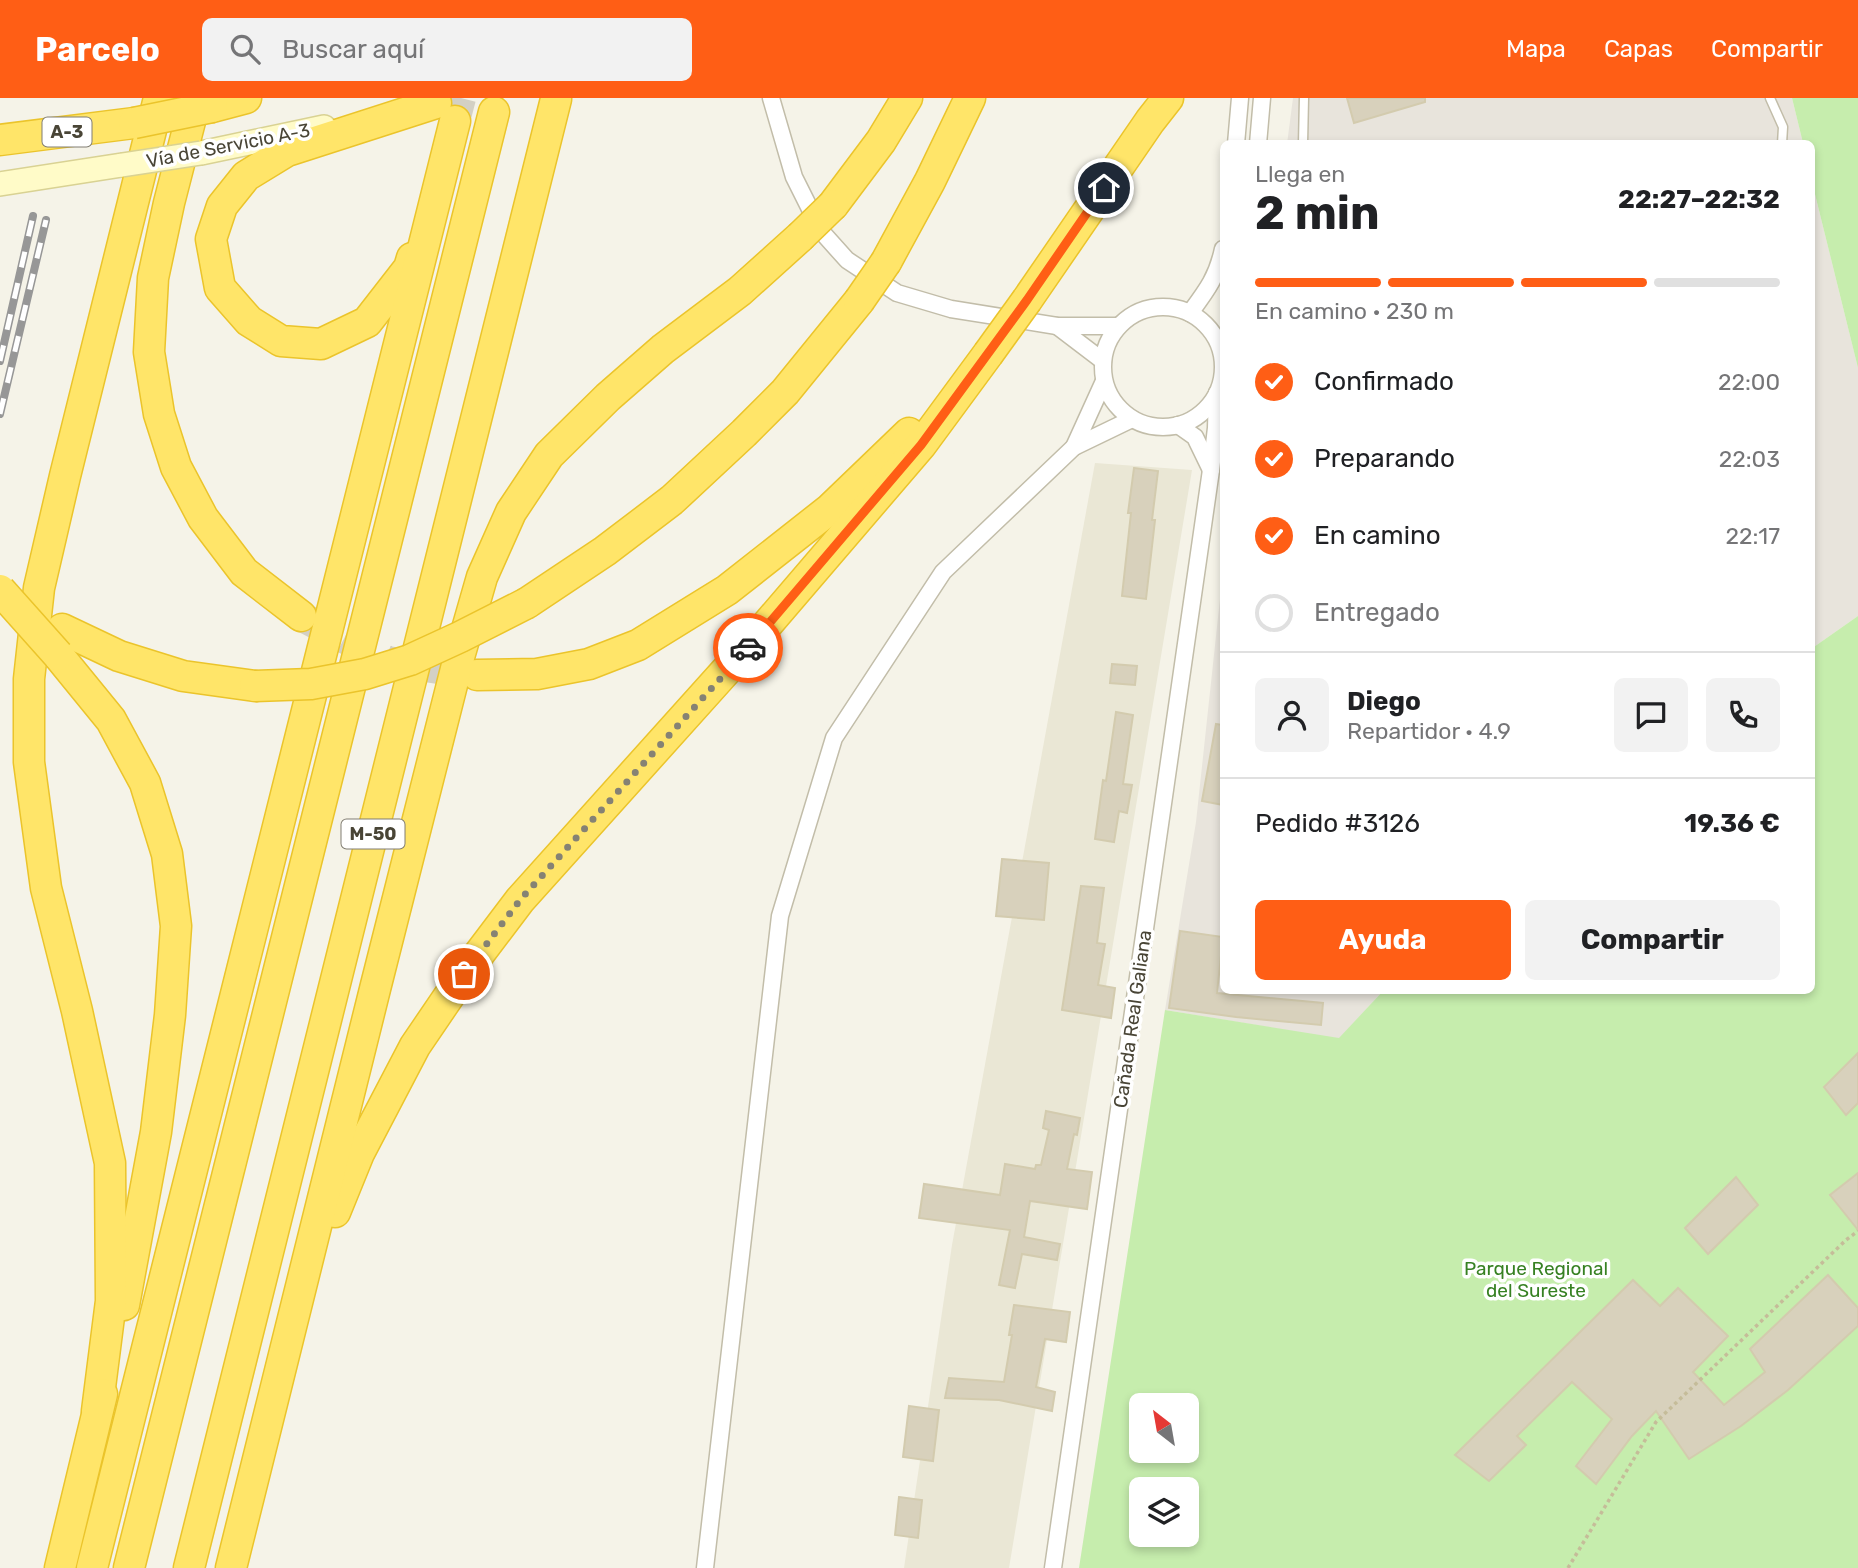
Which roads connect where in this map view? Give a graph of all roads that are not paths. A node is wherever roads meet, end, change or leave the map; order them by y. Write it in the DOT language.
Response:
graph roads {
  1 [pos="159,98"];
  2 [pos="246,98"];
  3 [pos="771,98"];
  4 [pos="907,98"];
  5 [pos="970,98"];
  6 [pos="1168,98"];
  7 [pos="1240,98"];
  8 [pos="1262,98"];
  9 [pos="1304,98"];
  10 [pos="1770,98"];
  11 [pos="556,99"];
  12 [pos="204,103"];
  13 [pos="448,107"];
  14 [pos="494,111"];
  15 [pos="0,140"];
  16 [pos="1236,140"];
  17 [pos="1258,140"];
  18 [pos="1303,140"];
  19 [pos="1782,140"];
  20 [pos="445,158"];
  21 [pos="0,184"];
  22 [pos="1220,262"];
  23 [pos="1190,313"];
  24 [pos="1057,326"];
  25 [pos="1118,326"];
  26 [pos="1220,347"];
  27 [pos="988,354"];
  28 [pos="1102,361"];
  29 [pos="1104,381"];
  30 [pos="1220,385"];
  31 [pos="1217,393"];
  32 [pos="1132,419"];
  33 [pos="1178,425"];
  34 [pos="1074,447"];
  35 [pos="1211,470"];
  36 [pos="0,588"];
  37 [pos="301,616"];
  38 [pos="60,642"];
  39 [pos="477,675"];
  40 [pos="305,1271"];
  41 [pos="97,1411"];
  42 [pos="60,1568"];
  43 [pos="92,1568"];
  44 [pos="129,1568"];
  45 [pos="189,1568"];
  46 [pos="230,1568"];
  47 [pos="705,1568"];
  48 [pos="1054,1568"];
  1 -- 41 [label="highway"];
  2 -- 12 [label="highway, A-3"];
  3 -- 24 [label="street"];
  4 -- 40 [label="highway, bridge"];
  5 -- 38 [label="highway, bridge"];
  6 -- 27 [label="highway, bridge"];
  7 -- 16 [label="street"];
  8 -- 17 [label="street"];
  9 -- 18 [label="lane"];
  10 -- 19 [label="lane"];
  11 -- 45 [label="highway, M-50"];
  12 -- 15 [label="highway, A-3, bridge"];
  12 -- 37 [label="highway"];
  13 -- 20 [label="highway"];
  13 -- 20 [label="highway"];
  13 -- 21 [label="main road, Vía de Servicio A-3, bridge"];
  14 -- 44 [label="highway, M-50"];
  20 -- 43 [label="highway"];
  22 -- 23 [label="street"];
  23 -- 25 [label="street"];
  23 -- 26 [label="street"];
  24 -- 25 [label="street"];
  24 -- 28 [label="street"];
  25 -- 28 [label="street"];
  27 -- 39 [label="highway"];
  27 -- 40 [label="highway"];
  28 -- 29 [label="street"];
  29 -- 32 [label="street"];
  29 -- 34 [label="street"];
  30 -- 31 [label="street"];
  31 -- 33 [label="street"];
  31 -- 35 [label="street, Cañada Real Galiana"];
  32 -- 33 [label="street"];
  32 -- 34 [label="street"];
  33 -- 35 [label="street"];
  34 -- 47 [label="street"];
  35 -- 48 [label="street, Cañada Real Galiana"];
  36 -- 38 [label="highway"];
  38 -- 41 [label="highway"];
  40 -- 46 [label="highway"];
  41 -- 42 [label="highway"];
}
